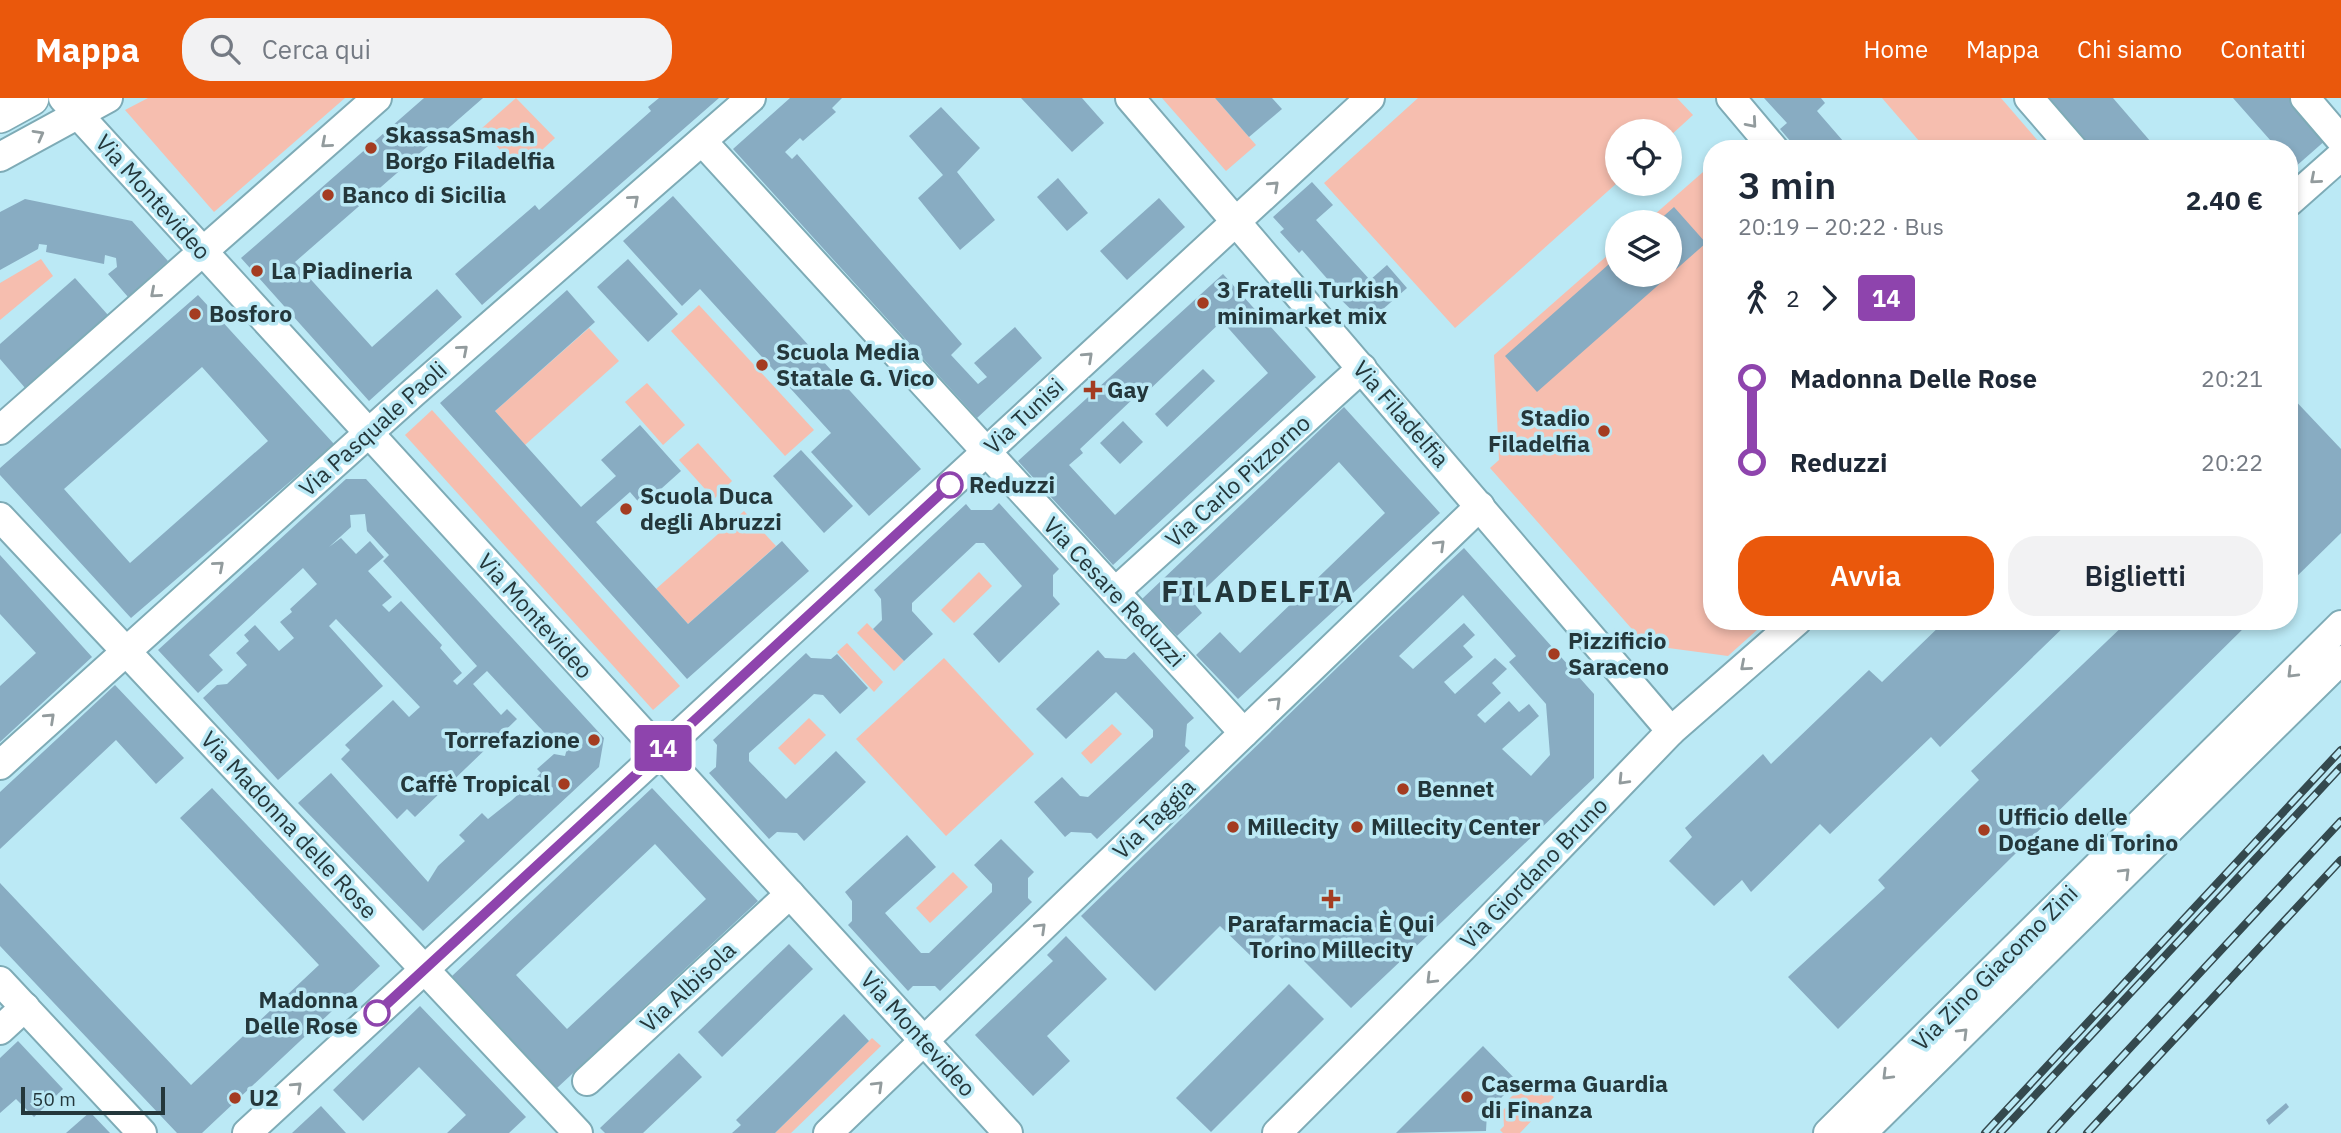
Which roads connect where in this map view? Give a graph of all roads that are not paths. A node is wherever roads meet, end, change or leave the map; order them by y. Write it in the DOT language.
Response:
graph roads {
  1 [pos="32,98"];
  2 [pos="108,98"];
  3 [pos="377,98"];
  4 [pos="751,98"];
  5 [pos="1130,98"];
  6 [pos="1370,98"];
  7 [pos="1731,98"];
  8 [pos="2029,98"];
  9 [pos="2305,98"];
  10 [pos="71,106"];
  11 [pos="0,115"];
  12 [pos="1766,140"];
  13 [pos="2065,140"];
  14 [pos="2341,140"];
  15 [pos="702,141"];
  16 [pos="2341,156"];
  17 [pos="0,157"];
  18 [pos="2298,194"];
  19 [pos="1236,222"];
  20 [pos="202,252"];
  21 [pos="1362,368"];
  22 [pos="0,430"];
  23 [pos="369,434"];
  24 [pos="986,452"];
  25 [pos="1480,506"];
  26 [pos="0,517"];
  27 [pos="1115,592"];
  28 [pos="2341,625"];
  29 [pos="1787,630"];
  30 [pos="124,650"];
  31 [pos="2341,660"];
  32 [pos="1671,731"];
  33 [pos="1244,733"];
  34 [pos="660,751"];
  35 [pos="0,765"];
  36 [pos="790,894"];
  37 [pos="424,970"];
  38 [pos="0,981"];
  39 [pos="24,1007"];
  40 [pos="0,1030"];
  41 [pos="924,1041"];
  42 [pos="587,1081"];
  43 [pos="142,1133"];
  44 [pos="247,1133"];
  45 [pos="578,1133"];
  46 [pos="828,1133"];
  47 [pos="1008,1133"];
  48 [pos="1277,1133"];
  49 [pos="1828,1133"];
  50 [pos="1863,1133"];
  1 -- 11 [label="main road"];
  2 -- 10 [label="street"];
  3 -- 20 [label="street, one-way"];
  4 -- 15 [label="street, Via Pasquale Paoli"];
  5 -- 19 [label="street, Via Filadelfia"];
  19 -- 6 [label="street, Via Tunisi, one-way"];
  7 -- 12 [label="street, one-way"];
  8 -- 13 [label="street"];
  9 -- 14 [label="street"];
  17 -- 10 [label="street, one-way"];
  10 -- 20 [label="street, Via Montevideo"];
  23 -- 15 [label="street, Via Pasquale Paoli, one-way"];
  15 -- 24 [label="street, Via Cesare Reduzzi"];
  16 -- 18 [label="street, one-way"];
  19 -- 21 [label="street, Via Filadelfia"];
  24 -- 19 [label="street, Via Tunisi, one-way"];
  20 -- 22 [label="street, one-way"];
  20 -- 23 [label="street, Via Montevideo"];
  21 -- 25 [label="street, Via Filadelfia"];
  21 -- 27 [label="street, Via Carlo Pizzorno"];
  30 -- 23 [label="street, Via Pasquale Paoli, one-way"];
  23 -- 34 [label="street, Via Montevideo"];
  24 -- 27 [label="street, Via Cesare Reduzzi"];
  24 -- 34 [label="street, Via Tunisi"];
  25 -- 32 [label="street, Via Filadelfia"];
  33 -- 25 [label="street, Via Taggia, one-way"];
  26 -- 30 [label="street, Via Madonna delle Rose"];
  27 -- 33 [label="street, Via Cesare Reduzzi"];
  28 -- 49 [label="street, Via Zino Giacomo Zini, one-way"];
  29 -- 32 [label="street, Via Giordano Bruno, one-way"];
  35 -- 30 [label="street, Via Pasquale Paoli, one-way"];
  30 -- 37 [label="street, Via Madonna delle Rose"];
  50 -- 31 [label="street, Via Zino Giacomo Zini, one-way"];
  32 -- 48 [label="street, Via Giordano Bruno, one-way"];
  41 -- 33 [label="street, Via Taggia, one-way"];
  34 -- 36 [label="street, Via Montevideo"];
  34 -- 37 [label="street, Via Tunisi"];
  36 -- 41 [label="street, Via Montevideo"];
  36 -- 42 [label="street, Via Albisola"];
  44 -- 37 [label="street, Via Tunisi, one-way"];
  37 -- 45 [label="street, Via Madonna delle Rose"];
  38 -- 39 [label="street"];
  39 -- 40 [label="street"];
  39 -- 43 [label="street"];
  46 -- 41 [label="street, Via Taggia, one-way"];
  41 -- 47 [label="street, Via Montevideo"];
}
